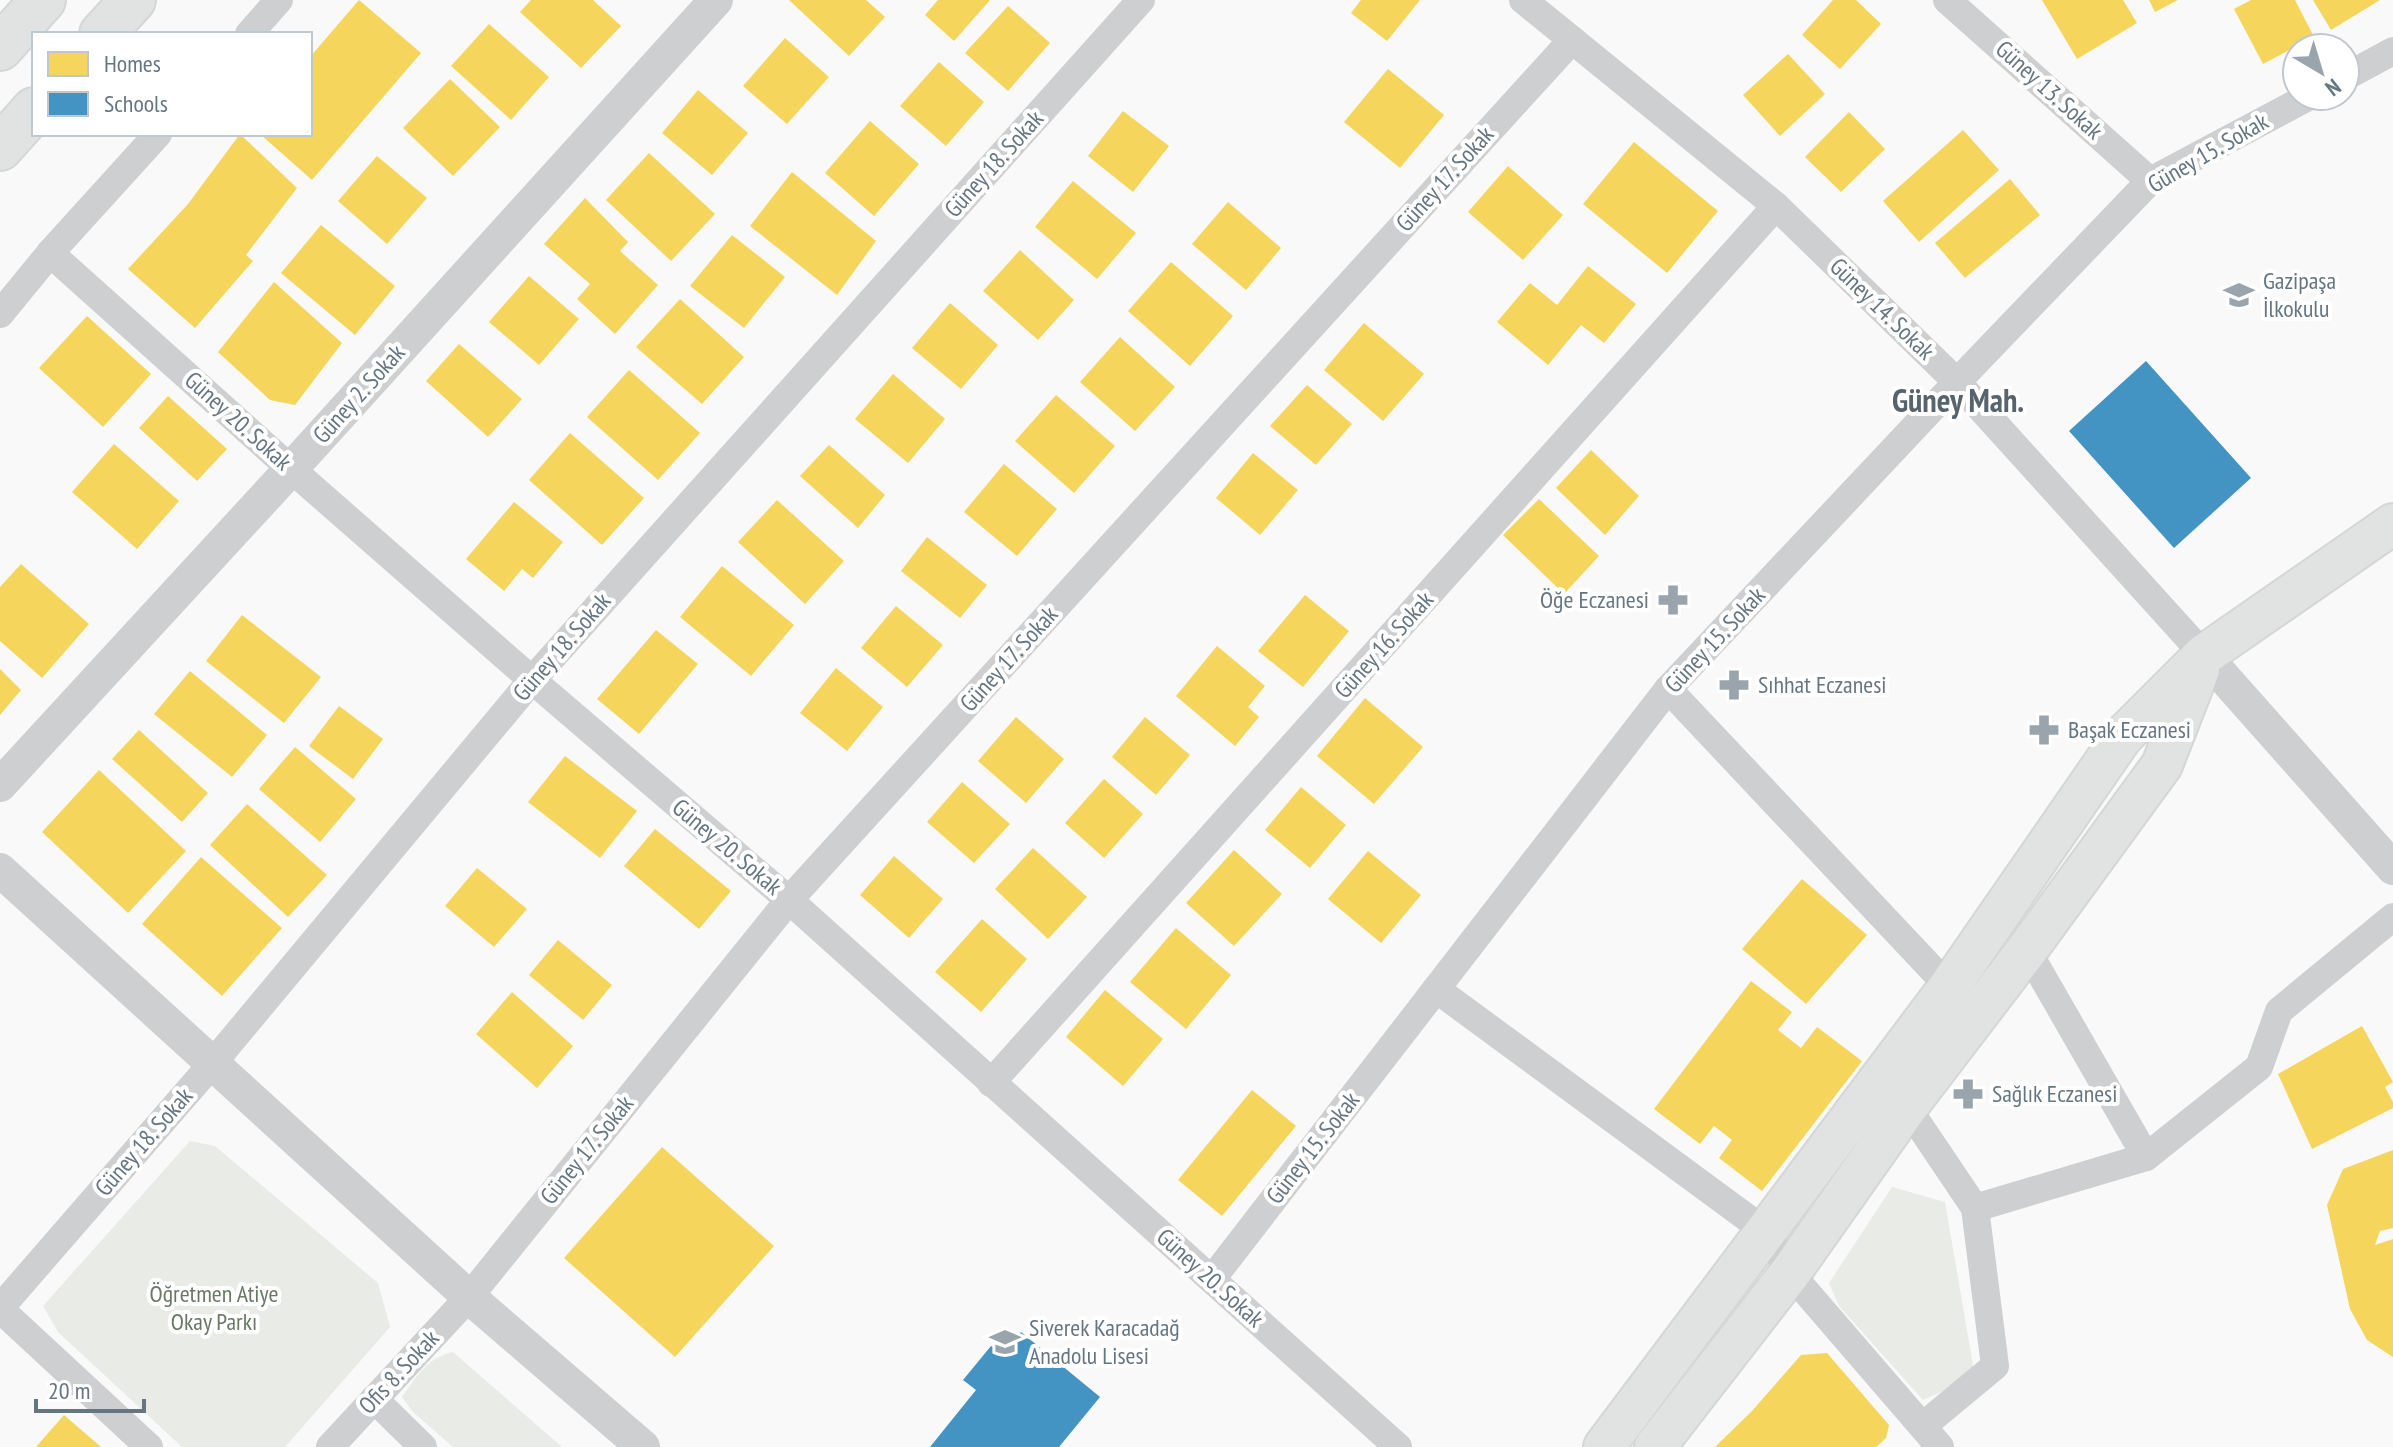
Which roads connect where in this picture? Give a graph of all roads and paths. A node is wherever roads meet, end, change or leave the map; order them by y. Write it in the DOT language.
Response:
graph roads {
  1 [pos="43,0"];
  2 [pos="133,0"];
  3 [pos="279,0"];
  4 [pos="716,0"];
  5 [pos="1141,0"];
  6 [pos="1523,0"];
  7 [pos="1950,1"];
  8 [pos="104,32"];
  9 [pos="251,32"];
  10 [pos="1572,40"];
  11 [pos="0,48"];
  12 [pos="2393,51"];
  13 [pos="2361,68"];
  14 [pos="2281,111"];
  15 [pos="32,112"];
  16 [pos="156,136"];
  17 [pos="0,148"];
  18 [pos="2150,181"];
  19 [pos="1776,206"];
  20 [pos="50,253"];
  21 [pos="0,314"];
  22 [pos="1957,382"];
  23 [pos="291,469"];
  24 [pos="2393,524"];
  25 [pos="2204,655"];
  26 [pos="532,680"];
  27 [pos="1668,689"];
  28 [pos="0,785"];
  29 [pos="2393,868"];
  30 [pos="0,870"];
  31 [pos="789,900"];
  32 [pos="2393,917"];
  33 [pos="2027,950"];
  34 [pos="1949,987"];
  35 [pos="1436,989"];
  36 [pos="212,1064"];
  37 [pos="991,1083"];
  38 [pos="1907,1107"];
  39 [pos="2146,1157"];
  40 [pos="1975,1208"];
  41 [pos="1765,1231"];
  42 [pos="1790,1273"];
  43 [pos="1212,1279"];
  44 [pos="469,1297"];
  45 [pos="0,1309"];
  46 [pos="374,1399"];
  47 [pos="1932,1436"];
  48 [pos="149,1447"];
  49 [pos="330,1447"];
  50 [pos="423,1447"];
  51 [pos="643,1447"];
  52 [pos="1398,1447"];
  53 [pos="1604,1447"];
  54 [pos="1655,1447"];
  1 -- 11 [label="highway"];
  2 -- 8 [label="highway"];
  3 -- 9 [label="street"];
  4 -- 23 [label="street, Güney 2. Sokak"];
  5 -- 26 [label="street, Güney 18. Sokak"];
  6 -- 10 [label="street, Güney 14. Sokak"];
  7 -- 18 [label="street, Güney 13. Sokak"];
  10 -- 19 [label="street, Güney 14. Sokak"];
  10 -- 31 [label="street, Güney 17. Sokak"];
  12 -- 13 [label="street"];
  14 -- 18 [label="street, Güney 15. Sokak"];
  15 -- 17 [label="highway"];
  16 -- 20 [label="street"];
  18 -- 22 [label="street, Güney 15. Sokak"];
  19 -- 22 [label="street, Güney 14. Sokak"];
  19 -- 37 [label="street, Güney 16. Sokak"];
  20 -- 21 [label="street"];
  20 -- 23 [label="street, Güney 20. Sokak"];
  22 -- 25 [label="street, Güney 14. Sokak"];
  22 -- 27 [label="street, Güney 15. Sokak"];
  23 -- 26 [label="street, Güney 20. Sokak"];
  23 -- 28 [label="street, Güney 2. Sokak"];
  24 -- 25 [label="main road"];
  25 -- 29 [label="street"];
  25 -- 33 [label="main road"];
  25 -- 34 [label="main road"];
  26 -- 31 [label="street, Güney 20. Sokak"];
  26 -- 36 [label="street, Güney 18. Sokak"];
  27 -- 34 [label="street"];
  27 -- 35 [label="street, Güney 15. Sokak"];
  30 -- 36 [label="street"];
  31 -- 37 [label="street, Güney 20. Sokak"];
  31 -- 44 [label="street, Güney 17. Sokak"];
  32 -- 39 [label="street"];
  33 -- 38 [label="main road"];
  33 -- 39 [label="street"];
  34 -- 41 [label="main road"];
  35 -- 41 [label="street"];
  35 -- 43 [label="street, Güney 15. Sokak"];
  36 -- 44 [label="street"];
  36 -- 45 [label="street, Güney 18. Sokak"];
  37 -- 43 [label="street, Güney 20. Sokak"];
  38 -- 40 [label="street"];
  38 -- 42 [label="main road"];
  39 -- 40 [label="street"];
  40 -- 47 [label="street"];
  41 -- 42 [label="street"];
  41 -- 53 [label="main road"];
  42 -- 47 [label="street"];
  42 -- 54 [label="main road"];
  43 -- 52 [label="street, Güney 20. Sokak"];
  44 -- 46 [label="street, Ofis 8. Sokak"];
  44 -- 51 [label="street"];
  45 -- 48 [label="street"];
  46 -- 49 [label="street, Ofis 8. Sokak"];
  46 -- 50 [label="street"];
}
